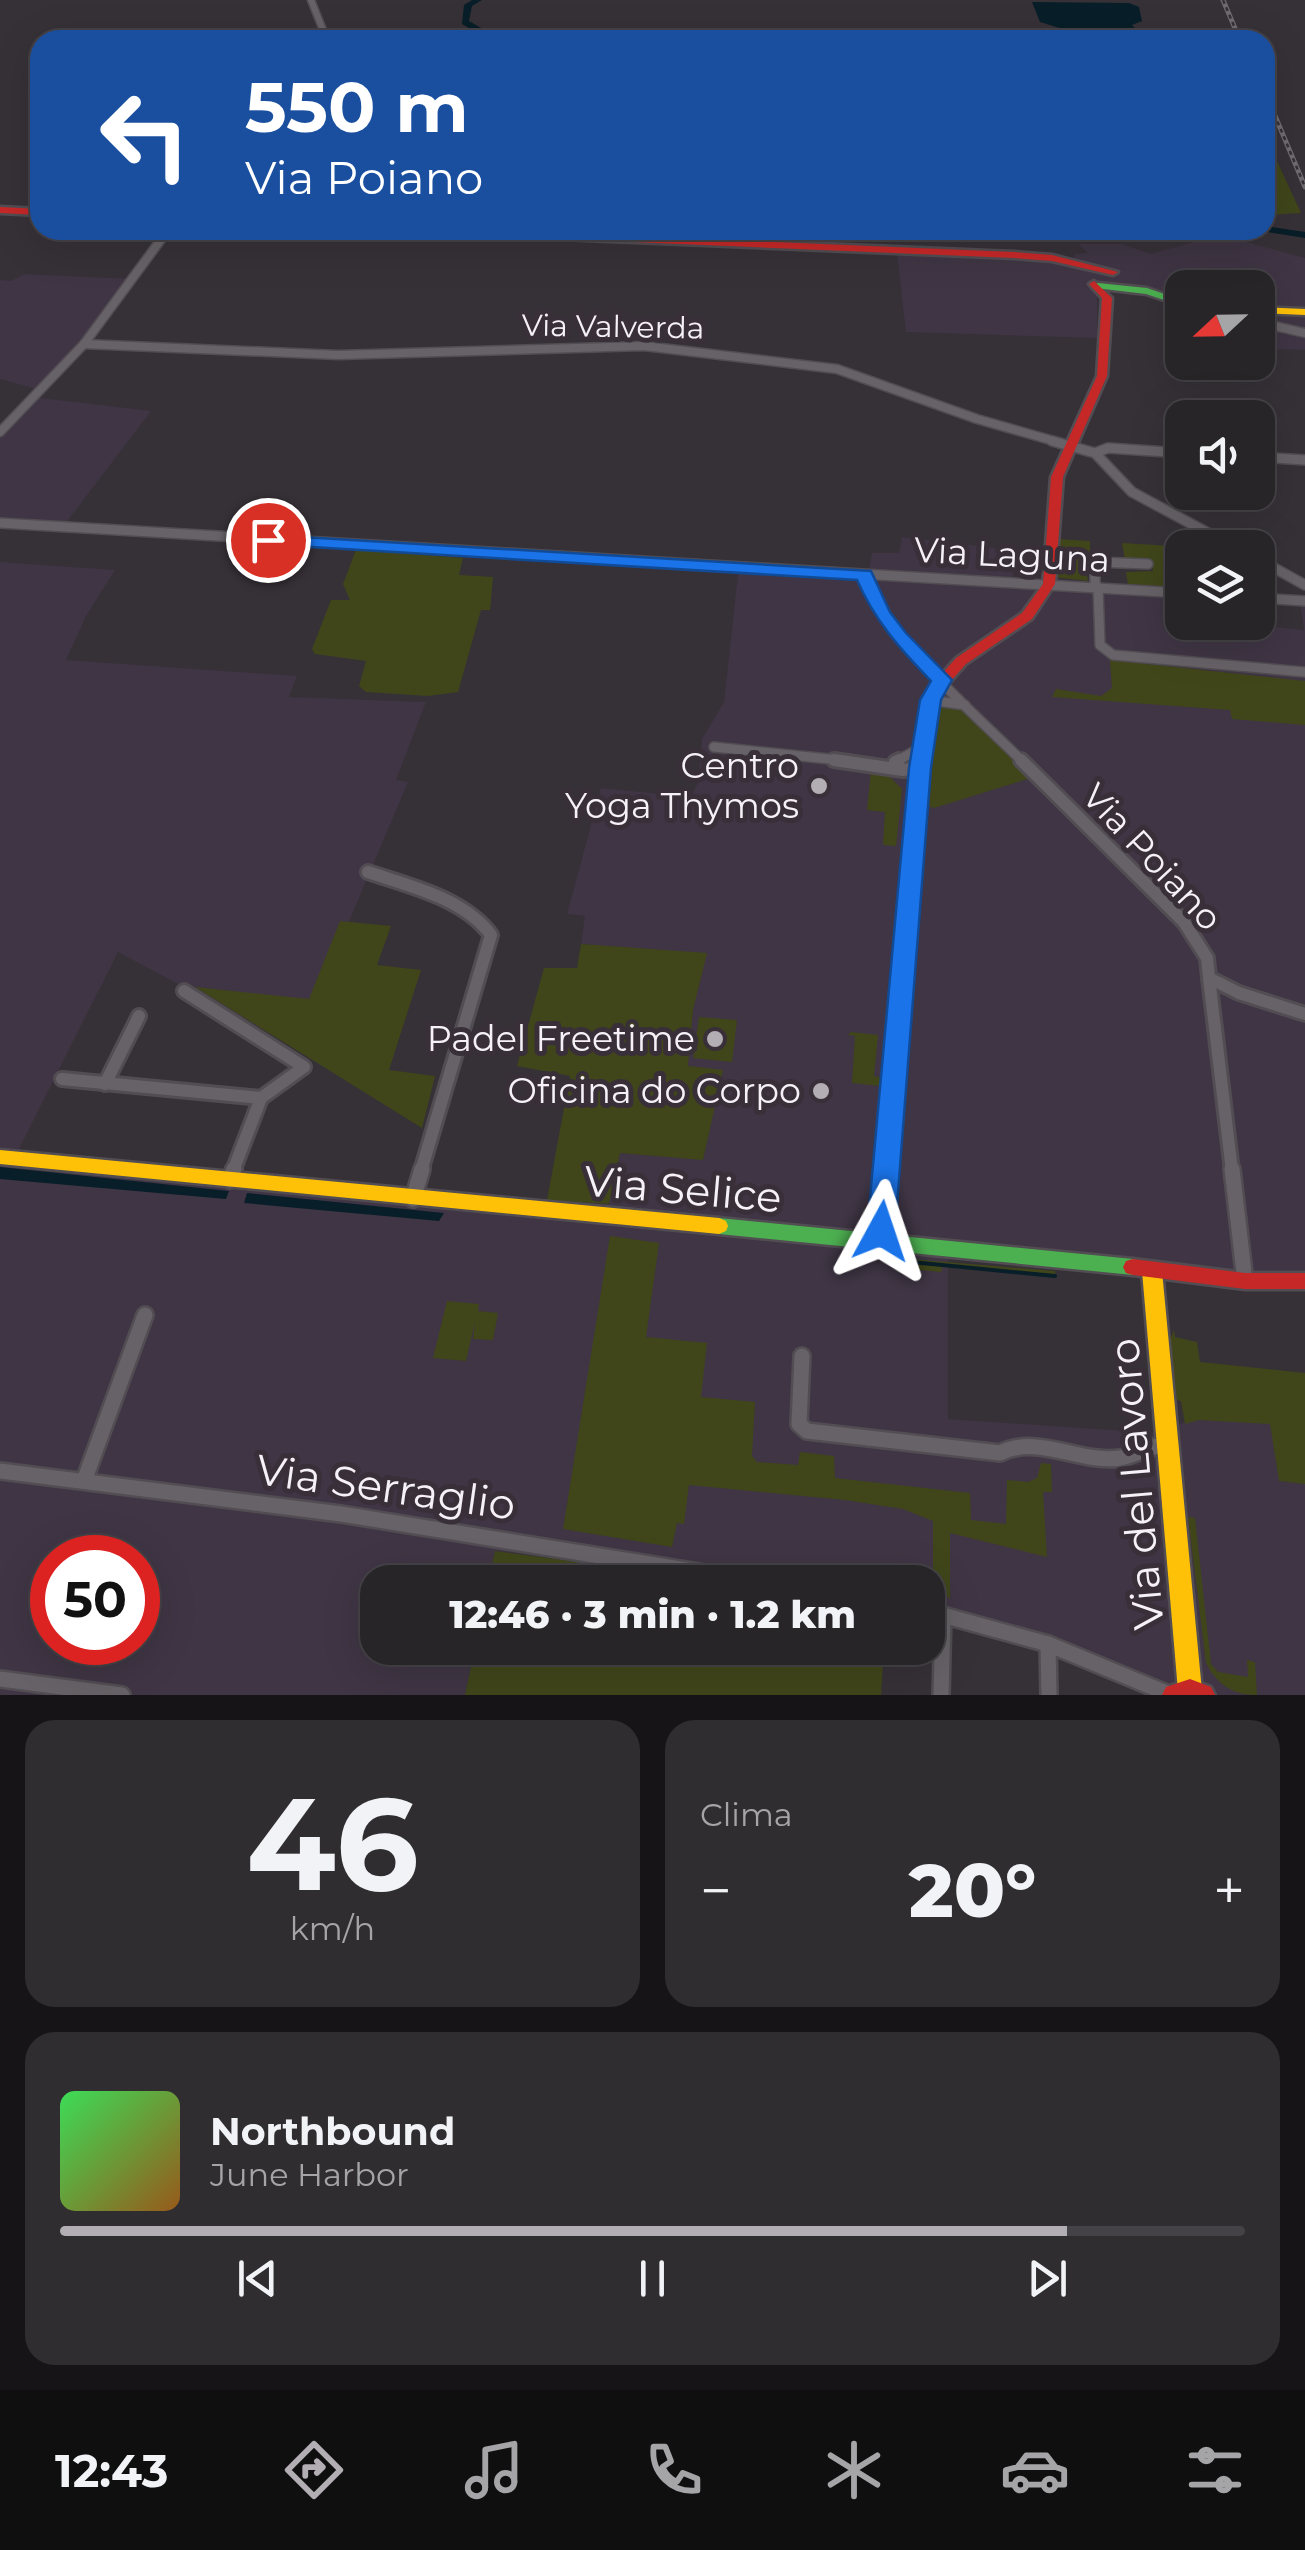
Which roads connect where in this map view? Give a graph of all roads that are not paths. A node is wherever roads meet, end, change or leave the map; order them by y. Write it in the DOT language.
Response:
graph roads {
  1 [pos="311,0"];
  2 [pos="323,30"];
  3 [pos="0,210"];
  4 [pos="30,212"];
  5 [pos="161,240"];
  6 [pos="647,240"];
  7 [pos="1077,264"];
  8 [pos="1114,272"];
  9 [pos="1092,282"];
  10 [pos="1126,290"];
  11 [pos="1165,300"];
  12 [pos="1275,311"];
  13 [pos="1305,312"];
  14 [pos="1275,326"];
  15 [pos="1305,333"];
  16 [pos="84,344"];
  17 [pos="0,432"];
  18 [pos="1067,446"];
  19 [pos="1165,451"];
  20 [pos="1095,453"];
  21 [pos="1275,458"];
  22 [pos="1305,460"];
  23 [pos="0,523"];
  24 [pos="1203,530"];
  25 [pos="1148,564"];
  26 [pos="1275,568"];
  27 [pos="864,575"];
  28 [pos="1048,584"];
  29 [pos="1305,585"];
  30 [pos="1096,587"];
  31 [pos="1165,592"];
  32 [pos="1275,599"];
  33 [pos="1305,601"];
  34 [pos="1305,672"];
  35 [pos="942,680"];
  36 [pos="930,700"];
  37 [pos="969,706"];
  38 [pos="924,746"];
  39 [pos="714,748"];
  40 [pos="892,765"];
  41 [pos="920,768"];
  42 [pos="919,790"];
  43 [pos="368,872"];
  44 [pos="1209,978"];
  45 [pos="184,992"];
  46 [pos="1305,1014"];
  47 [pos="139,1016"];
  48 [pos="62,1079"];
  49 [pos="105,1084"];
  50 [pos="261,1098"];
  51 [pos="0,1157"];
  52 [pos="230,1180"];
  53 [pos="413,1199"];
  54 [pos="880,1242"];
  55 [pos="1152,1271"];
  56 [pos="1245,1281"];
  57 [pos="1305,1281"];
  58 [pos="144,1315"];
  59 [pos="802,1356"];
  60 [pos="1167,1445"];
  61 [pos="0,1471"];
  62 [pos="84,1481"];
  63 [pos="656,1565"];
  64 [pos="945,1616"];
  65 [pos="1048,1644"];
  66 [pos="939,1665"];
  67 [pos="0,1679"];
  68 [pos="1184,1694"];
  69 [pos="122,1695"];
  70 [pos="941,1695"];
  71 [pos="1049,1695"];
  1 -- 2 [label="street"];
  3 -- 4 [label="main road"];
  5 -- 16 [label="street"];
  6 -- 7 [label="main road"];
  7 -- 8 [label="main road"];
  7 -- 9 [label="main road"];
  8 -- 9 [label="main road"];
  8 -- 10 [label="main road"];
  9 -- 10 [label="main road"];
  10 -- 11 [label="main road"];
  10 -- 18 [label="main road"];
  12 -- 13 [label="main road"];
  14 -- 15 [label="street"];
  16 -- 17 [label="street"];
  16 -- 18 [label="street, Via Valverda"];
  18 -- 20 [label="street, Via Valverda"];
  18 -- 28 [label="main road"];
  19 -- 20 [label="street"];
  20 -- 24 [label="street"];
  21 -- 22 [label="street"];
  23 -- 27 [label="street, Via Laguna"];
  25 -- 30 [label="street"];
  26 -- 29 [label="street"];
  27 -- 28 [label="street, Via Laguna"];
  27 -- 35 [label="street, Via Poiano"];
  28 -- 30 [label="street, Via Laguna"];
  28 -- 35 [label="main road"];
  30 -- 31 [label="street, Via Laguna"];
  30 -- 34 [label="street"];
  32 -- 33 [label="street"];
  35 -- 36 [label="main road"];
  35 -- 37 [label="street, Via Poiano"];
  36 -- 37 [label="street"];
  36 -- 38 [label="main road"];
  37 -- 44 [label="street, Via Poiano"];
  38 -- 40 [label="street"];
  38 -- 41 [label="main road"];
  39 -- 40 [label="street"];
  40 -- 41 [label="street"];
  40 -- 42 [label="street"];
  41 -- 42 [label="main road"];
  42 -- 54 [label="main road"];
  43 -- 53 [label="street"];
  44 -- 46 [label="street, Via Poiano"];
  44 -- 56 [label="street"];
  45 -- 50 [label="street"];
  47 -- 49 [label="street"];
  48 -- 49 [label="street"];
  49 -- 50 [label="street"];
  50 -- 52 [label="street"];
  51 -- 52 [label="main road, Via Selice"];
  52 -- 53 [label="main road, Via Selice"];
  53 -- 54 [label="main road, Via Selice"];
  54 -- 55 [label="main road, Via Selice"];
  55 -- 56 [label="main road, Via Selice"];
  55 -- 60 [label="main road, Via del Lavoro"];
  56 -- 57 [label="main road, Via Selice"];
  58 -- 62 [label="street"];
  59 -- 60 [label="street"];
  60 -- 68 [label="main road, Via del Lavoro"];
  61 -- 62 [label="street, Via Serraglio"];
  62 -- 63 [label="street, Via Serraglio"];
  64 -- 65 [label="street"];
  65 -- 68 [label="street"];
  65 -- 71 [label="street"];
  66 -- 70 [label="street"];
  67 -- 69 [label="street"];
}
